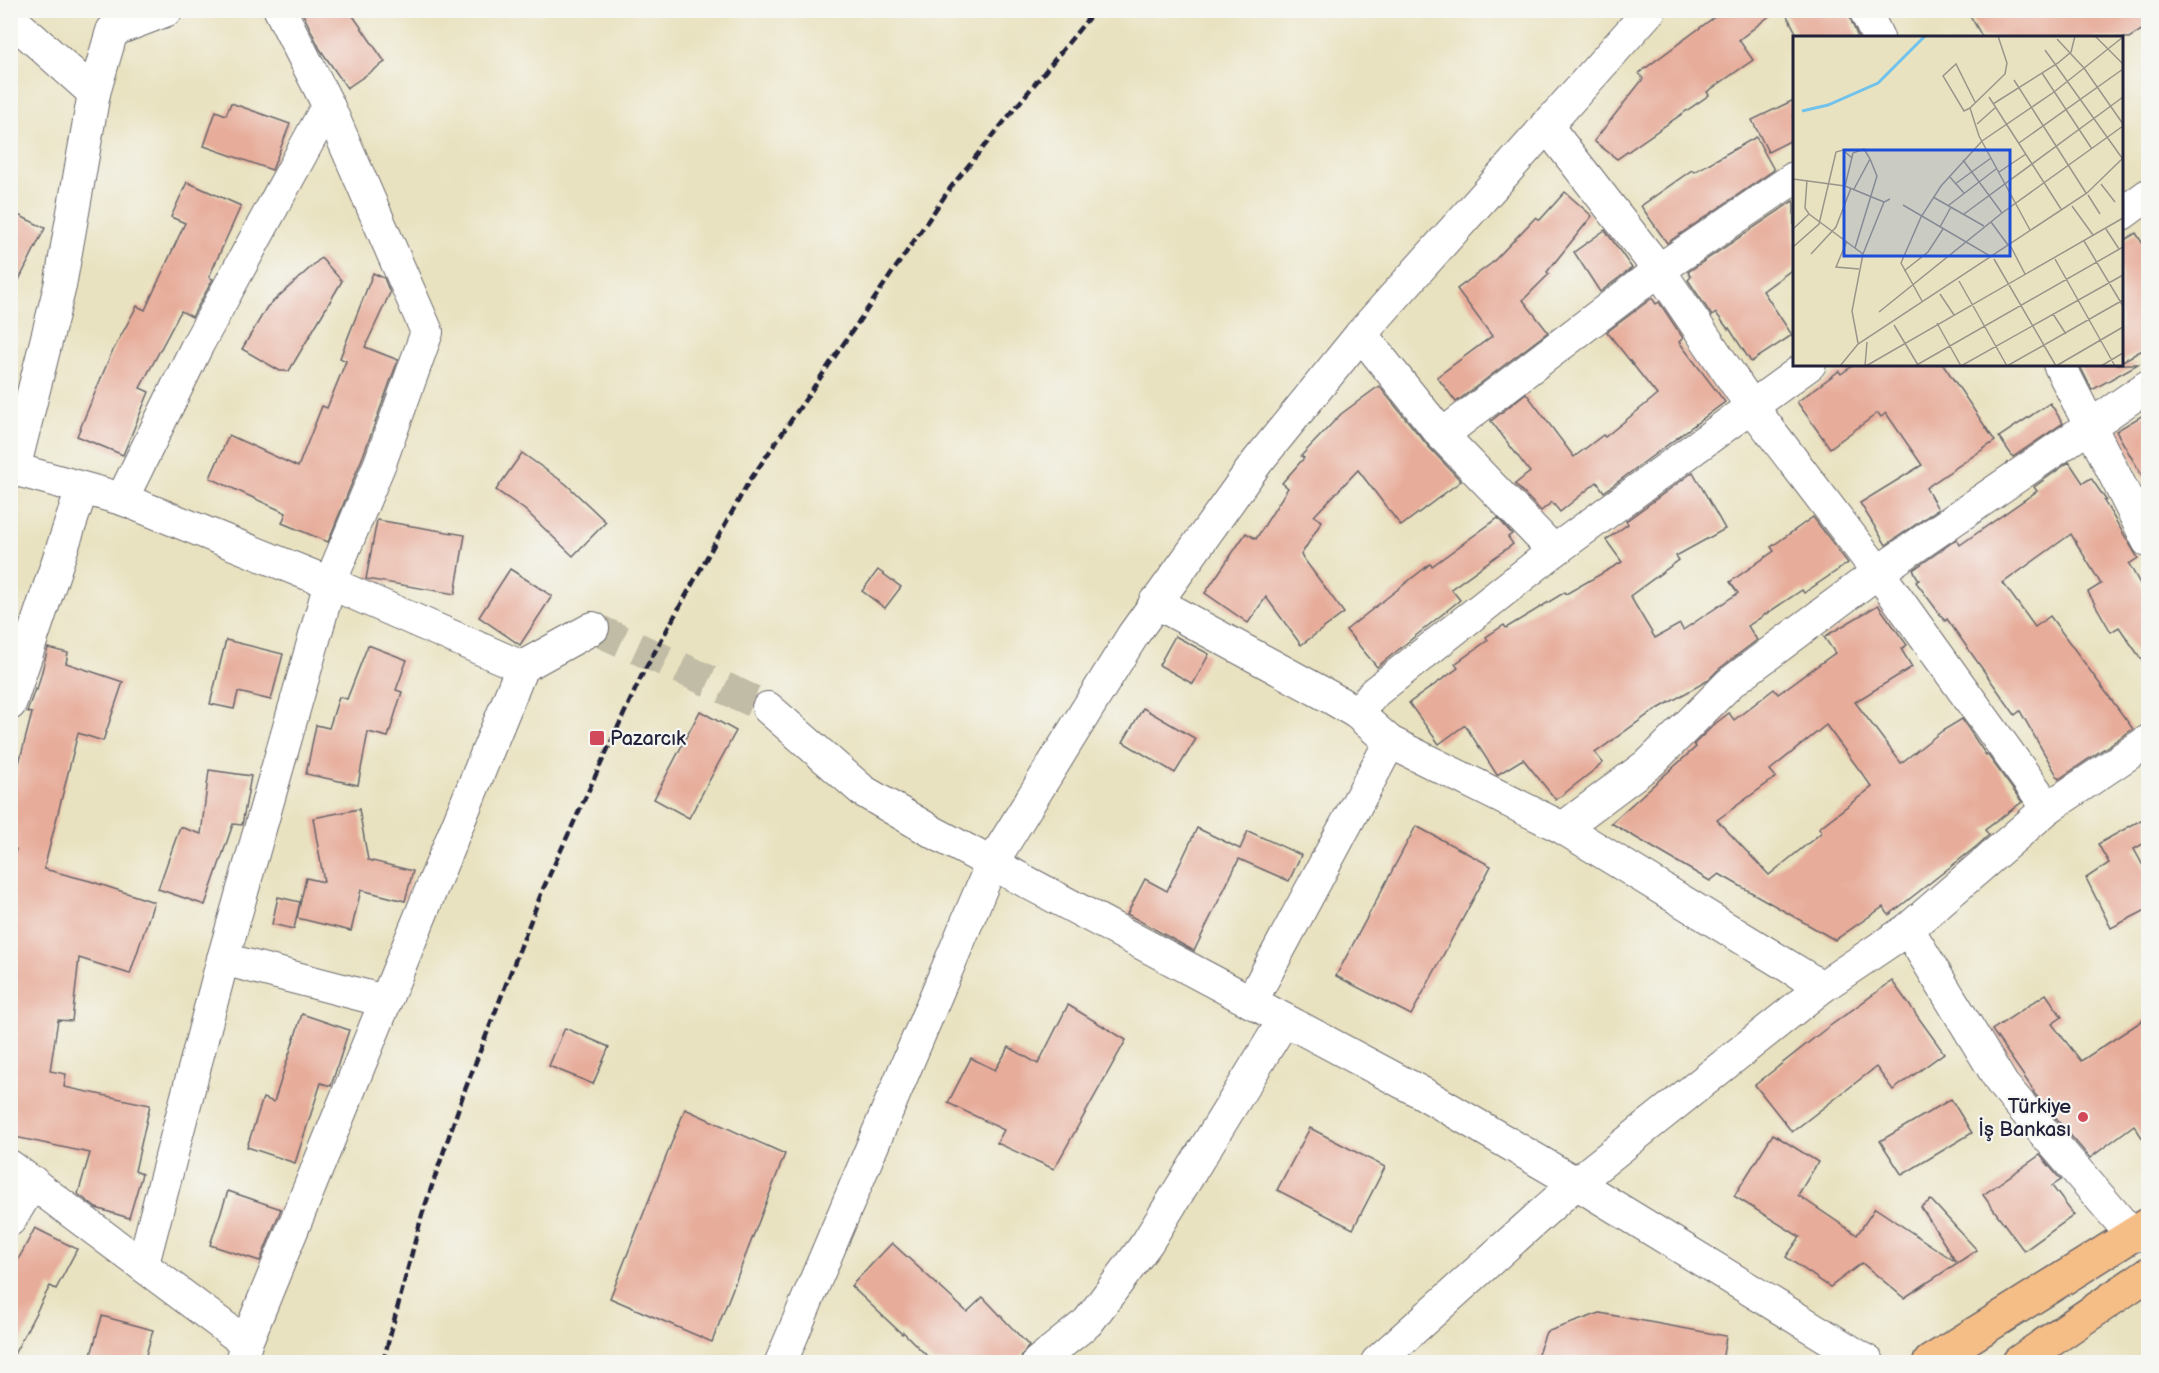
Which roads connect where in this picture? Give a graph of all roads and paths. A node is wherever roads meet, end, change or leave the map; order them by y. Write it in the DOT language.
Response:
graph roads {
  1 [pos="166,10"];
  2 [pos="280,10"];
  3 [pos="1650,10"];
  4 [pos="1865,10"];
  5 [pos="10,18"];
  6 [pos="1877,36"];
  7 [pos="94,93"];
  8 [pos="328,105"];
  9 [pos="1546,126"];
  10 [pos="1793,179"];
  11 [pos="2148,195"];
  12 [pos="2123,213"];
  13 [pos="1659,270"];
  14 [pos="1361,334"];
  15 [pos="1807,366"];
  16 [pos="2060,366"];
  17 [pos="2148,386"];
  18 [pos="1752,407"];
  19 [pos="2090,428"];
  20 [pos="1442,435"];
  21 [pos="12,468"];
  22 [pos="82,489"];
  23 [pos="122,499"];
  24 [pos="2148,541"];
  25 [pos="1554,551"];
  26 [pos="1878,572"];
  27 [pos="330,583"];
  28 [pos="1155,602"];
  29 [pos="593,628"];
  30 [pos="522,667"];
  31 [pos="10,704"];
  32 [pos="768,708"];
  33 [pos="1357,713"];
  34 [pos="2148,741"];
  35 [pos="1390,742"];
  36 [pos="2048,808"];
  37 [pos="1563,828"];
  38 [pos="992,863"];
  39 [pos="1908,928"];
  40 [pos="223,959"];
  41 [pos="1822,987"];
  42 [pos="385,1001"];
  43 [pos="1251,1002"];
  44 [pos="1284,1020"];
  45 [pos="22,1174"];
  46 [pos="1576,1183"];
  47 [pos="10,1220"];
  48 [pos="2141,1231"];
  49 [pos="143,1264"];
  50 [pos="2148,1274"];
  51 [pos="244,1353"];
  52 [pos="781,1362"];
  53 [pos="1038,1362"];
  54 [pos="1377,1362"];
  55 [pos="1868,1362"];
  56 [pos="1930,1362"];
  57 [pos="2019,1362"];
  1 -- 7 [label="street"];
  2 -- 8 [label="street"];
  3 -- 9 [label="street"];
  4 -- 6 [label="street"];
  5 -- 7 [label="street"];
  7 -- 21 [label="street"];
  8 -- 23 [label="street"];
  8 -- 27 [label="street"];
  9 -- 13 [label="street"];
  9 -- 14 [label="street"];
  10 -- 13 [label="street"];
  11 -- 12 [label="street"];
  13 -- 18 [label="street"];
  13 -- 20 [label="street"];
  14 -- 20 [label="street"];
  14 -- 28 [label="street"];
  15 -- 18 [label="street"];
  16 -- 19 [label="street"];
  17 -- 19 [label="street"];
  18 -- 25 [label="street"];
  18 -- 26 [label="street"];
  19 -- 24 [label="street"];
  19 -- 26 [label="street"];
  20 -- 25 [label="street"];
  21 -- 22 [label="street"];
  22 -- 23 [label="street"];
  22 -- 31 [label="street"];
  23 -- 27 [label="street"];
  25 -- 33 [label="street"];
  26 -- 36 [label="street"];
  26 -- 37 [label="street"];
  27 -- 30 [label="street"];
  27 -- 40 [label="street"];
  28 -- 33 [label="street"];
  28 -- 38 [label="street"];
  29 -- 30 [label="street"];
  30 -- 42 [label="street"];
  32 -- 38 [label="street"];
  33 -- 35 [label="street"];
  34 -- 36 [label="street"];
  35 -- 37 [label="street"];
  35 -- 43 [label="street"];
  36 -- 39 [label="street"];
  37 -- 41 [label="street"];
  38 -- 43 [label="street"];
  38 -- 52 [label="street"];
  39 -- 41 [label="street"];
  39 -- 48 [label="street"];
  40 -- 42 [label="street"];
  40 -- 49 [label="street"];
  41 -- 46 [label="street"];
  42 -- 51 [label="street"];
  43 -- 44 [label="street"];
  44 -- 46 [label="street"];
  44 -- 53 [label="street"];
  45 -- 47 [label="street"];
  45 -- 49 [label="street"];
  46 -- 54 [label="street"];
  46 -- 55 [label="street"];
  48 -- 56 [label="highway"];
  49 -- 51 [label="street"];
  50 -- 57 [label="highway"];
}
